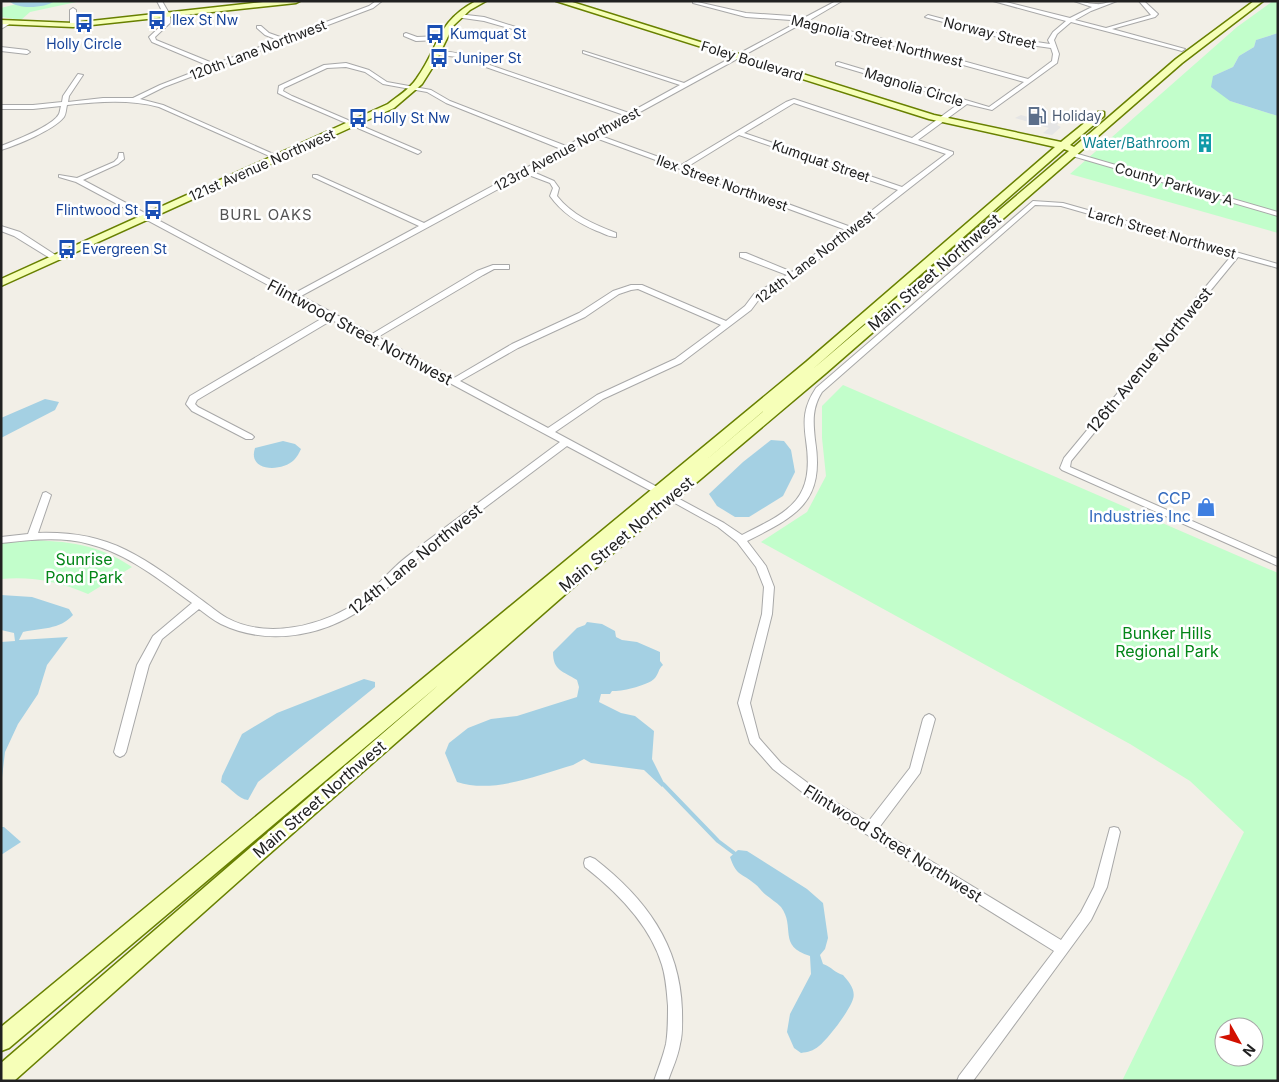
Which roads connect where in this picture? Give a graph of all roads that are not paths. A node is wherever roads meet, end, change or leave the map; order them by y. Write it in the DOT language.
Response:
graph roads {
  1 [pos="159,1"];
  2 [pos="296,1"];
  3 [pos="380,1"];
  4 [pos="482,1"];
  5 [pos="560,1"];
  6 [pos="840,1"];
  7 [pos="995,1"];
  8 [pos="1076,1"];
  9 [pos="1115,1"];
  10 [pos="1141,1"];
  11 [pos="1249,1"];
  12 [pos="1260,1"];
  13 [pos="696,2"];
  14 [pos="243,4"];
  15 [pos="1096,6"];
  16 [pos="73,10"];
  17 [pos="167,15"];
  18 [pos="458,16"];
  19 [pos="928,17"];
  20 [pos="803,21"];
  21 [pos="1072,21"];
  22 [pos="4,24"];
  23 [pos="74,25"];
  24 [pos="259,27"];
  25 [pos="519,29"];
  26 [pos="1107,30"];
  27 [pos="406,35"];
  28 [pos="440,38"];
  29 [pos="283,40"];
  30 [pos="1052,46"];
  31 [pos="1,49"];
  32 [pos="1182,49"];
  33 [pos="27,52"];
  34 [pos="585,52"];
  35 [pos="434,53"];
  36 [pos="738,57"];
  37 [pos="838,64"];
  38 [pos="214,66"];
  39 [pos="1046,68"];
  40 [pos="1055,70"];
  41 [pos="80,75"];
  42 [pos="1149,75"];
  43 [pos="1028,81"];
  44 [pos="685,85"];
  45 [pos="414,88"];
  46 [pos="136,99"];
  47 [pos="966,102"];
  48 [pos="65,104"];
  49 [pos="1,107"];
  50 [pos="1109,107"];
  51 [pos="630,115"];
  52 [pos="943,120"];
  53 [pos="354,124"];
  54 [pos="738,133"];
  55 [pos="592,135"];
  56 [pos="913,140"];
  57 [pos="1,148"];
  58 [pos="567,149"];
  59 [pos="1067,150"];
  60 [pos="418,152"];
  61 [pos="121,154"];
  62 [pos="278,158"];
  63 [pos="680,168"];
  64 [pos="526,171"];
  65 [pos="61,176"];
  66 [pos="316,176"];
  67 [pos="78,180"];
  68 [pos="904,190"];
  69 [pos="1278,210"];
  70 [pos="1278,214"];
  71 [pos="147,217"];
  72 [pos="424,226"];
  73 [pos="1,228"];
  74 [pos="852,230"];
  75 [pos="613,234"];
  76 [pos="1237,254"];
  77 [pos="743,255"];
  78 [pos="56,258"];
  79 [pos="1278,266"];
  80 [pos="506,267"];
  81 [pos="793,275"];
  82 [pos="1,283"];
  83 [pos="295,296"];
  84 [pos="332,316"];
  85 [pos="726,324"];
  86 [pos="371,338"];
  87 [pos="453,382"];
  88 [pos="548,433"];
  89 [pos="249,437"];
  90 [pos="566,442"];
  91 [pos="664,494"];
  92 [pos="46,495"];
  93 [pos="32,536"];
  94 [pos="1,540"];
  95 [pos="741,540"];
  96 [pos="1278,563"];
  97 [pos="198,604"];
  98 [pos="928,719"];
  99 [pos="120,752"];
  100 [pos="870,830"];
  101 [pos="1114,832"];
  102 [pos="590,863"];
  103 [pos="1063,949"];
  104 [pos="1,1040"];
  105 [pos="1,1078"];
  106 [pos="662,1081"];
  107 [pos="964,1081"];
  1 -- 17 [label="street"];
  2 -- 14 [label="main road"];
  3 -- 29 [label="street, 120th Lane Northwest"];
  4 -- 18 [label="main road, 121st Avenue Northwest"];
  5 -- 36 [label="main road, Foley Boulevard"];
  6 -- 20 [label="street, 123rd Avenue Northwest"];
  7 -- 21 [label="street"];
  8 -- 15 [label="street"];
  9 -- 15 [label="street"];
  10 -- 26 [label="street"];
  11 -- 32 [label="main road"];
  12 -- 59 [label="main road, Main Street Northwest"];
  13 -- 20 [label="street, Magnolia Street Northwest"];
  14 -- 17 [label="main road"];
  15 -- 21 [label="street"];
  16 -- 23 [label="street"];
  17 -- 23 [label="main road"];
  17 -- 38 [label="street"];
  18 -- 25 [label="street"];
  18 -- 28 [label="main road, 121st Avenue Northwest"];
  19 -- 30 [label="street, Norway Street"];
  20 -- 36 [label="street, 123rd Avenue Northwest"];
  20 -- 43 [label="street, Magnolia Street Northwest"];
  21 -- 26 [label="street"];
  21 -- 30 [label="street"];
  22 -- 23 [label="main road"];
  24 -- 29 [label="street"];
  26 -- 32 [label="street"];
  27 -- 28 [label="street"];
  28 -- 35 [label="main road, 121st Avenue Northwest"];
  29 -- 38 [label="street, 120th Lane Northwest"];
  30 -- 39 [label="street"];
  31 -- 33 [label="street"];
  32 -- 42 [label="main road"];
  34 -- 44 [label="street"];
  35 -- 45 [label="main road, 121st Avenue Northwest"];
  35 -- 51 [label="street"];
  36 -- 44 [label="street, 123rd Avenue Northwest"];
  36 -- 52 [label="main road, Foley Boulevard"];
  37 -- 47 [label="street, Magnolia Circle"];
  38 -- 46 [label="street, 120th Lane Northwest"];
  39 -- 40 [label="street"];
  39 -- 43 [label="street"];
  41 -- 48 [label="street"];
  43 -- 47 [label="street, Magnolia Circle"];
  44 -- 51 [label="street, 123rd Avenue Northwest"];
  45 -- 53 [label="main road, 121st Avenue Northwest"];
  45 -- 53 [label="street"];
  45 -- 58 [label="street"];
  46 -- 48 [label="street"];
  46 -- 62 [label="street"];
  47 -- 52 [label="street"];
  48 -- 49 [label="street"];
  48 -- 57 [label="street"];
  50 -- 59 [label="main road, Main Street Northwest"];
  51 -- 55 [label="street, 123rd Avenue Northwest"];
  52 -- 56 [label="street"];
  52 -- 59 [label="main road, Foley Boulevard"];
  53 -- 60 [label="street"];
  53 -- 62 [label="main road, 121st Avenue Northwest"];
  54 -- 56 [label="street"];
  54 -- 63 [label="street"];
  54 -- 68 [label="street, Kumquat Street"];
  55 -- 58 [label="street, 123rd Avenue Northwest"];
  55 -- 63 [label="street, Ilex Street Northwest"];
  56 -- 68 [label="street, 124th Lane Northwest"];
  58 -- 64 [label="street, 123rd Avenue Northwest"];
  59 -- 69 [label="street, County Parkway A"];
  59 -- 70 [label="street, County Parkway A"];
  59 -- 91 [label="main road, Main Street Northwest"];
  61 -- 67 [label="street"];
  62 -- 71 [label="main road, 121st Avenue Northwest"];
  63 -- 74 [label="street, Ilex Street Northwest"];
  64 -- 72 [label="street, 123rd Avenue Northwest"];
  64 -- 75 [label="street"];
  65 -- 67 [label="street, Flintwood Street Northwest"];
  66 -- 72 [label="street"];
  67 -- 71 [label="street, Flintwood Street Northwest"];
  68 -- 74 [label="street, 124th Lane Northwest"];
  71 -- 78 [label="main road, 121st Avenue Northwest"];
  71 -- 83 [label="street, Flintwood Street Northwest"];
  72 -- 83 [label="street, 123rd Avenue Northwest"];
  73 -- 78 [label="street"];
  74 -- 81 [label="street, 124th Lane Northwest"];
  76 -- 79 [label="street, Larch Street Northwest"];
  76 -- 95 [label="street, Larch Street Northwest"];
  76 -- 96 [label="street, 126th Avenue Northwest"];
  77 -- 81 [label="street"];
  78 -- 82 [label="main road, 121st Avenue Northwest"];
  80 -- 86 [label="street"];
  81 -- 85 [label="street, 124th Lane Northwest"];
  83 -- 84 [label="street, Flintwood Street Northwest"];
  84 -- 86 [label="street, Flintwood Street Northwest"];
  84 -- 89 [label="street"];
  85 -- 87 [label="street"];
  85 -- 88 [label="street, 124th Lane Northwest"];
  86 -- 87 [label="street, Flintwood Street Northwest"];
  87 -- 88 [label="street, Flintwood Street Northwest"];
  88 -- 90 [label="street, Flintwood Street Northwest"];
  90 -- 91 [label="street, Flintwood Street Northwest"];
  90 -- 97 [label="street, 124th Lane Northwest"];
  91 -- 95 [label="street, Flintwood Street Northwest"];
  91 -- 104 [label="main road, Main Street Northwest"];
  91 -- 105 [label="main road, Main Street Northwest"];
  92 -- 93 [label="street"];
  93 -- 94 [label="street, 124th Lane Northwest"];
  93 -- 97 [label="street, 124th Lane Northwest"];
  95 -- 100 [label="street, Flintwood Street Northwest"];
  97 -- 99 [label="street"];
  98 -- 100 [label="street"];
  100 -- 103 [label="street, Flintwood Street Northwest"];
  101 -- 103 [label="street"];
  102 -- 106 [label="street"];
  103 -- 107 [label="street"];
}
